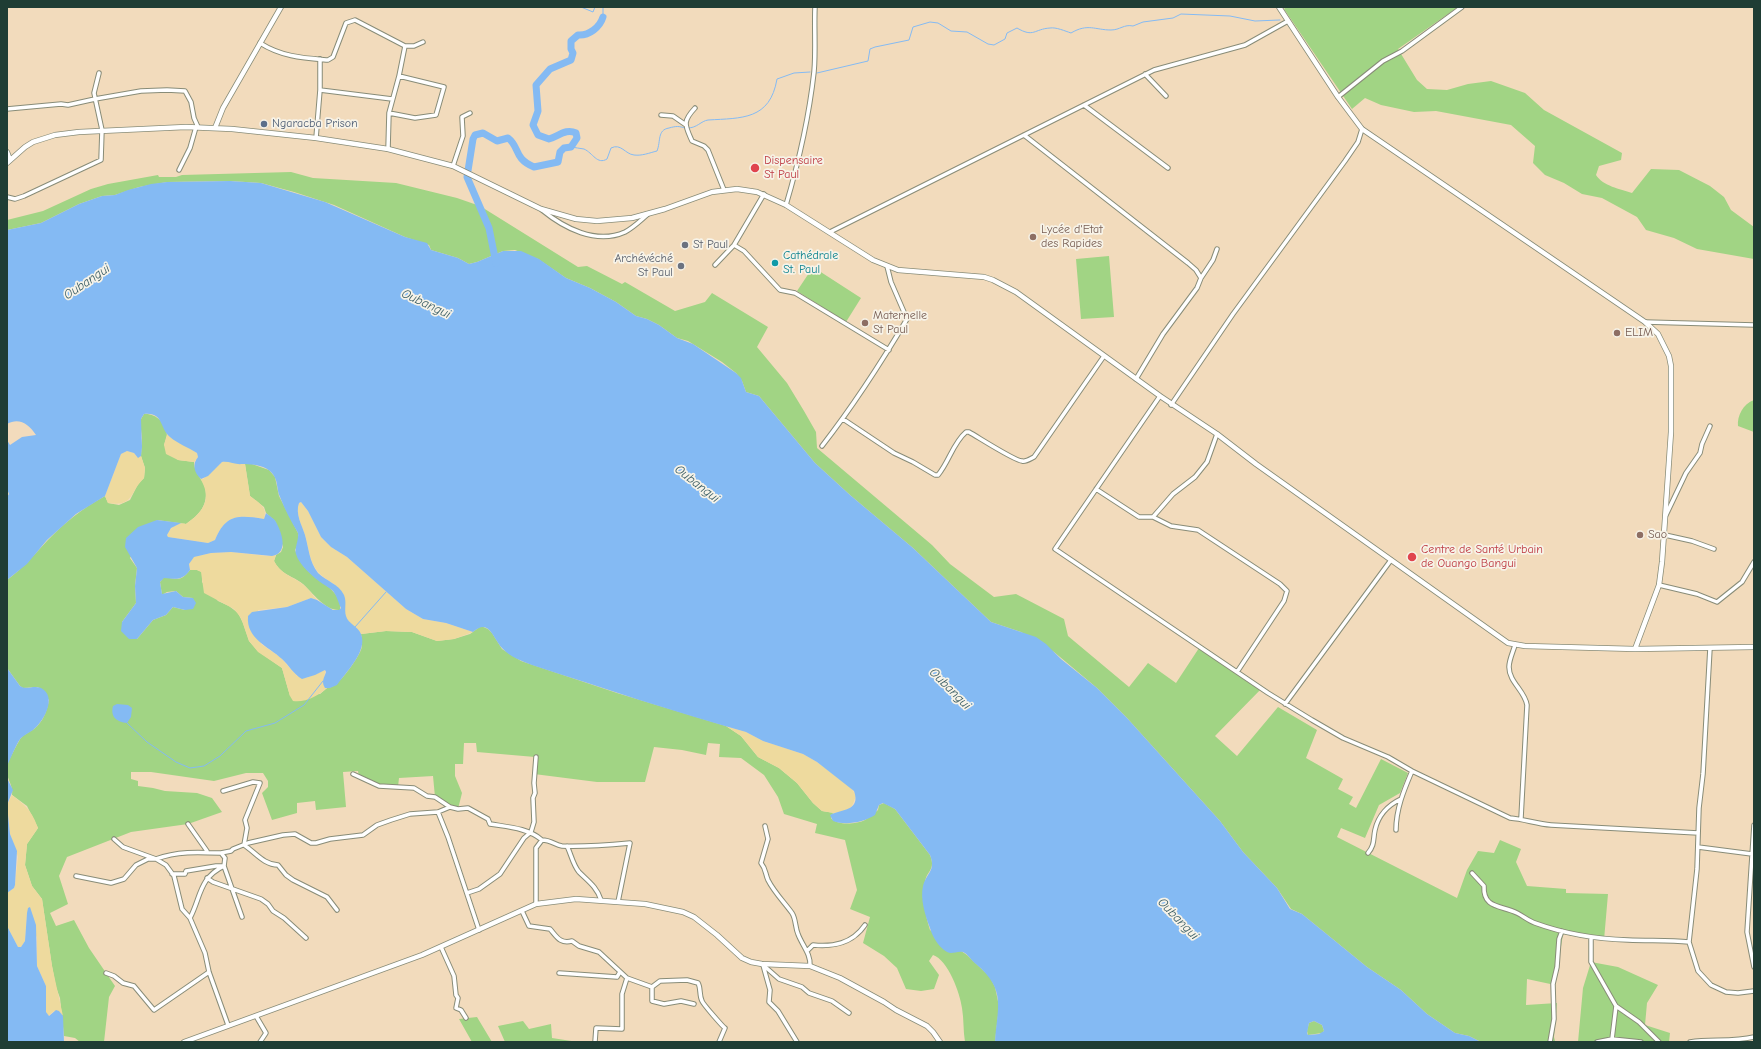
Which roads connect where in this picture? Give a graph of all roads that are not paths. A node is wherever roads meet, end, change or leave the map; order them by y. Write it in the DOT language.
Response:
graph roads {
  1 [pos="281,7"];
  2 [pos="815,7"];
  3 [pos="1279,7"];
  4 [pos="1462,7"];
  5 [pos="1288,21"];
  6 [pos="423,42"];
  7 [pos="260,43"];
  8 [pos="405,46"];
  9 [pos="320,60"];
  10 [pos="98,73"];
  11 [pos="1145,74"];
  12 [pos="399,76"];
  13 [pos="320,90"];
  14 [pos="1166,96"];
  15 [pos="1338,97"];
  16 [pos="95,98"];
  17 [pos="392,99"];
  18 [pos="1084,105"];
  19 [pos="695,108"];
  20 [pos="7,109"];
  21 [pos="389,113"];
  22 [pos="470,114"];
  23 [pos="661,115"];
  24 [pos="686,125"];
  25 [pos="197,127"];
  26 [pos="215,128"];
  27 [pos="1362,129"];
  28 [pos="102,130"];
  29 [pos="1024,135"];
  30 [pos="316,138"];
  31 [pos="388,149"];
  32 [pos="7,152"];
  33 [pos="9,161"];
  34 [pos="454,166"];
  35 [pos="1168,168"];
  36 [pos="179,170"];
  37 [pos="724,190"];
  38 [pos="764,194"];
  39 [pos="7,197"];
  40 [pos="786,205"];
  41 [pos="541,209"];
  42 [pos="647,215"];
  43 [pos="830,232"];
  44 [pos="734,245"];
  45 [pos="1217,249"];
  46 [pos="714,265"];
  47 [pos="887,266"];
  48 [pos="1201,278"];
  49 [pos="1645,322"];
  50 [pos="1754,325"];
  51 [pos="889,350"];
  52 [pos="1104,356"];
  53 [pos="1136,379"];
  54 [pos="1160,396"];
  55 [pos="1171,404"];
  56 [pos="843,419"];
  57 [pos="1710,426"];
  58 [pos="1217,434"];
  59 [pos="822,446"];
  60 [pos="1096,489"];
  61 [pos="1666,516"];
  62 [pos="1153,517"];
  63 [pos="1665,535"];
  64 [pos="1714,549"];
  65 [pos="1391,560"];
  66 [pos="1754,562"];
  67 [pos="1659,585"];
  68 [pos="1515,645"];
  69 [pos="1754,647"];
  70 [pos="1710,648"];
  71 [pos="1635,649"];
  72 [pos="1237,672"];
  73 [pos="1285,704"];
  74 [pos="536,757"];
  75 [pos="1412,771"];
  76 [pos="353,774"];
  77 [pos="223,791"];
  78 [pos="1401,799"];
  79 [pos="450,807"];
  80 [pos="438,812"];
  81 [pos="1521,818"];
  82 [pos="188,824"];
  83 [pos="1754,825"];
  84 [pos="765,826"];
  85 [pos="1396,830"];
  86 [pos="531,832"];
  87 [pos="1698,833"];
  88 [pos="114,839"];
  89 [pos="542,840"];
  90 [pos="244,844"];
  91 [pos="567,846"];
  92 [pos="1698,847"];
  93 [pos="207,852"];
  94 [pos="221,853"];
  95 [pos="1368,853"];
  96 [pos="1752,854"];
  97 [pos="156,859"];
  98 [pos="224,866"];
  99 [pos="1472,873"];
  100 [pos="172,874"];
  101 [pos="76,876"];
  102 [pos="207,878"];
  103 [pos="231,888"];
  104 [pos="466,893"];
  105 [pos="601,900"];
  106 [pos="618,902"];
  107 [pos="536,904"];
  108 [pos="337,910"];
  109 [pos="522,911"];
  110 [pos="242,917"];
  111 [pos="190,918"];
  112 [pos="865,925"];
  113 [pos="479,930"];
  114 [pos="1562,931"];
  115 [pos="1591,936"];
  116 [pos="306,938"];
  117 [pos="1689,942"];
  118 [pos="441,947"];
  119 [pos="806,951"];
  120 [pos="762,964"];
  121 [pos="810,966"];
  122 [pos="1754,966"];
  123 [pos="209,972"];
  124 [pos="620,972"];
  125 [pos="106,973"];
  126 [pos="559,973"];
  127 [pos="627,978"];
  128 [pos="652,987"];
  129 [pos="1754,991"];
  130 [pos="694,1004"];
  131 [pos="1616,1006"];
  132 [pos="849,1013"];
  133 [pos="256,1016"];
  134 [pos="466,1018"];
  135 [pos="228,1025"];
  136 [pos="1754,1037"];
  137 [pos="1612,1039"];
  138 [pos="184,1042"];
  139 [pos="260,1042"];
  140 [pos="595,1042"];
  141 [pos="718,1042"];
  142 [pos="797,1042"];
  143 [pos="940,1042"];
  144 [pos="1550,1042"];
  145 [pos="1597,1042"];
  146 [pos="1640,1042"];
  147 [pos="1659,1042"];
  148 [pos="1690,1042"];
  1 -- 7 [label="main road"];
  2 -- 40 [label="street"];
  3 -- 5 [label="main road"];
  4 -- 15 [label="street"];
  5 -- 11 [label="street"];
  5 -- 15 [label="main road"];
  6 -- 8 [label="street"];
  7 -- 9 [label="street"];
  7 -- 26 [label="main road"];
  8 -- 9 [label="street"];
  8 -- 12 [label="street"];
  9 -- 13 [label="street"];
  10 -- 16 [label="street"];
  11 -- 14 [label="street"];
  11 -- 18 [label="street"];
  12 -- 17 [label="street"];
  12 -- 21 [label="street"];
  13 -- 17 [label="street"];
  13 -- 30 [label="street"];
  15 -- 27 [label="main road"];
  16 -- 20 [label="street"];
  16 -- 25 [label="street"];
  16 -- 28 [label="street"];
  17 -- 21 [label="street"];
  18 -- 29 [label="street"];
  18 -- 35 [label="street"];
  19 -- 24 [label="street"];
  21 -- 31 [label="street"];
  22 -- 34 [label="street"];
  23 -- 24 [label="street"];
  24 -- 37 [label="street"];
  25 -- 26 [label="main road"];
  25 -- 28 [label="main road"];
  25 -- 36 [label="street"];
  26 -- 30 [label="main road"];
  27 -- 49 [label="main road"];
  27 -- 55 [label="street"];
  28 -- 33 [label="main road"];
  28 -- 39 [label="street"];
  29 -- 43 [label="street"];
  29 -- 48 [label="street"];
  30 -- 31 [label="main road"];
  31 -- 34 [label="main road"];
  32 -- 33 [label="main road"];
  34 -- 41 [label="main road"];
  37 -- 38 [label="main road"];
  37 -- 42 [label="main road"];
  38 -- 40 [label="main road"];
  38 -- 44 [label="street"];
  40 -- 43 [label="main road"];
  41 -- 42 [label="main road"];
  41 -- 42 [label="street"];
  43 -- 47 [label="main road"];
  44 -- 46 [label="street"];
  44 -- 51 [label="street"];
  45 -- 48 [label="street"];
  47 -- 51 [label="street"];
  47 -- 52 [label="main road"];
  48 -- 53 [label="street"];
  49 -- 50 [label="street"];
  49 -- 61 [label="main road"];
  51 -- 56 [label="street"];
  52 -- 53 [label="main road"];
  52 -- 56 [label="street"];
  53 -- 54 [label="main road"];
  54 -- 55 [label="main road"];
  54 -- 60 [label="street"];
  55 -- 58 [label="main road"];
  56 -- 59 [label="street"];
  57 -- 61 [label="street"];
  58 -- 62 [label="street"];
  58 -- 65 [label="main road"];
  60 -- 62 [label="street"];
  60 -- 72 [label="street"];
  61 -- 63 [label="main road"];
  62 -- 72 [label="street"];
  63 -- 64 [label="street"];
  63 -- 67 [label="main road"];
  65 -- 68 [label="main road"];
  65 -- 73 [label="street"];
  66 -- 67 [label="street"];
  67 -- 71 [label="main road"];
  68 -- 71 [label="main road"];
  68 -- 81 [label="street"];
  69 -- 70 [label="main road"];
  70 -- 71 [label="main road"];
  70 -- 87 [label="street"];
  72 -- 73 [label="street"];
  73 -- 75 [label="street"];
  74 -- 86 [label="street"];
  75 -- 78 [label="street"];
  75 -- 81 [label="street"];
  76 -- 79 [label="street"];
  77 -- 90 [label="street"];
  78 -- 85 [label="street"];
  78 -- 95 [label="street"];
  79 -- 80 [label="street"];
  79 -- 86 [label="street"];
  80 -- 90 [label="street"];
  80 -- 104 [label="street"];
  81 -- 87 [label="street"];
  82 -- 93 [label="street"];
  83 -- 96 [label="street"];
  84 -- 119 [label="street"];
  86 -- 89 [label="street"];
  86 -- 104 [label="street"];
  87 -- 92 [label="street"];
  88 -- 97 [label="street"];
  89 -- 91 [label="street"];
  89 -- 107 [label="street"];
  90 -- 94 [label="street"];
  90 -- 108 [label="street"];
  91 -- 105 [label="street"];
  91 -- 106 [label="street"];
  92 -- 96 [label="street"];
  92 -- 117 [label="street"];
  93 -- 94 [label="street"];
  93 -- 97 [label="street"];
  94 -- 98 [label="street"];
  96 -- 122 [label="street"];
  97 -- 100 [label="street"];
  97 -- 101 [label="street"];
  98 -- 100 [label="street"];
  98 -- 102 [label="street"];
  98 -- 103 [label="street"];
  99 -- 114 [label="street"];
  100 -- 111 [label="street"];
  102 -- 103 [label="street"];
  102 -- 111 [label="street"];
  103 -- 110 [label="street"];
  103 -- 116 [label="street"];
  104 -- 113 [label="street"];
  105 -- 106 [label="main road"];
  105 -- 107 [label="main road"];
  106 -- 120 [label="main road"];
  107 -- 109 [label="main road"];
  109 -- 113 [label="main road"];
  109 -- 124 [label="street"];
  111 -- 123 [label="street"];
  112 -- 119 [label="street"];
  113 -- 118 [label="main road"];
  114 -- 115 [label="street"];
  114 -- 144 [label="street"];
  115 -- 117 [label="street"];
  115 -- 131 [label="street"];
  117 -- 129 [label="street"];
  118 -- 133 [label="main road"];
  118 -- 134 [label="street"];
  119 -- 121 [label="street"];
  120 -- 121 [label="main road"];
  120 -- 132 [label="street"];
  120 -- 142 [label="street"];
  121 -- 143 [label="main road"];
  123 -- 125 [label="street"];
  123 -- 135 [label="street"];
  124 -- 126 [label="street"];
  124 -- 127 [label="street"];
  127 -- 128 [label="street"];
  127 -- 140 [label="street"];
  128 -- 130 [label="street"];
  128 -- 141 [label="street"];
  131 -- 137 [label="street"];
  131 -- 147 [label="street"];
  133 -- 135 [label="main road"];
  133 -- 139 [label="street"];
  135 -- 138 [label="main road"];
  136 -- 148 [label="street"];
  137 -- 145 [label="street"];
  137 -- 146 [label="street"];
}
